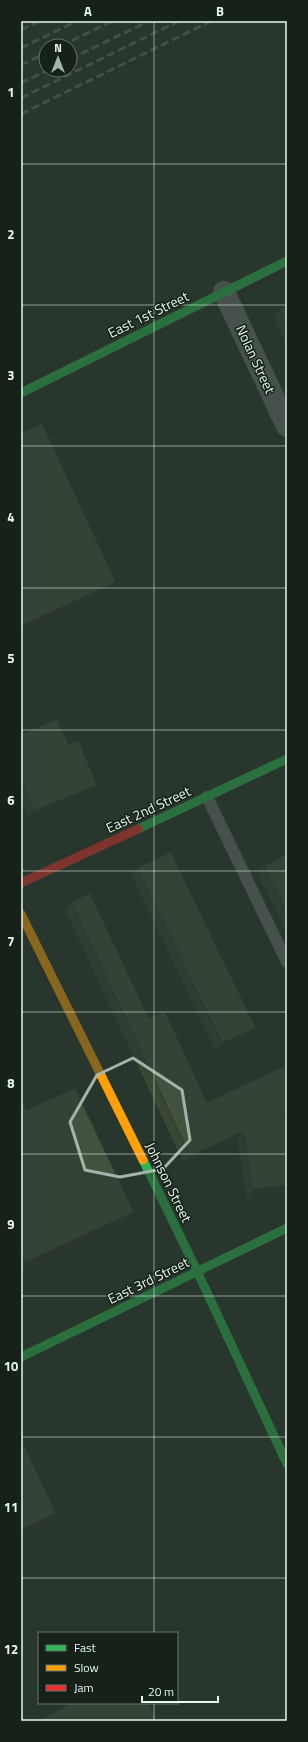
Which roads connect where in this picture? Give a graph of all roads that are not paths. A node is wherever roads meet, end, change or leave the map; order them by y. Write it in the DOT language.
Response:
graph roads {
  1 [pos="287,261"];
  2 [pos="224,292"];
  3 [pos="21,393"];
  4 [pos="287,426"];
  5 [pos="287,760"];
  6 [pos="207,797"];
  7 [pos="21,883"];
  8 [pos="21,914"];
  9 [pos="287,962"];
  10 [pos="287,1228"];
  11 [pos="197,1271"];
  12 [pos="21,1357"];
  13 [pos="287,1464"];
  1 -- 2 [label="street, East 1st Street"];
  2 -- 3 [label="street, East 1st Street"];
  2 -- 4 [label="street, Nolan Street"];
  5 -- 6 [label="street, East 2nd Street"];
  6 -- 7 [label="street, East 2nd Street"];
  6 -- 9 [label="lane"];
  8 -- 11 [label="street, Johnson Street"];
  10 -- 11 [label="street, East 3rd Street"];
  11 -- 12 [label="street, East 3rd Street"];
  11 -- 13 [label="street, Johnson Street"];
}
